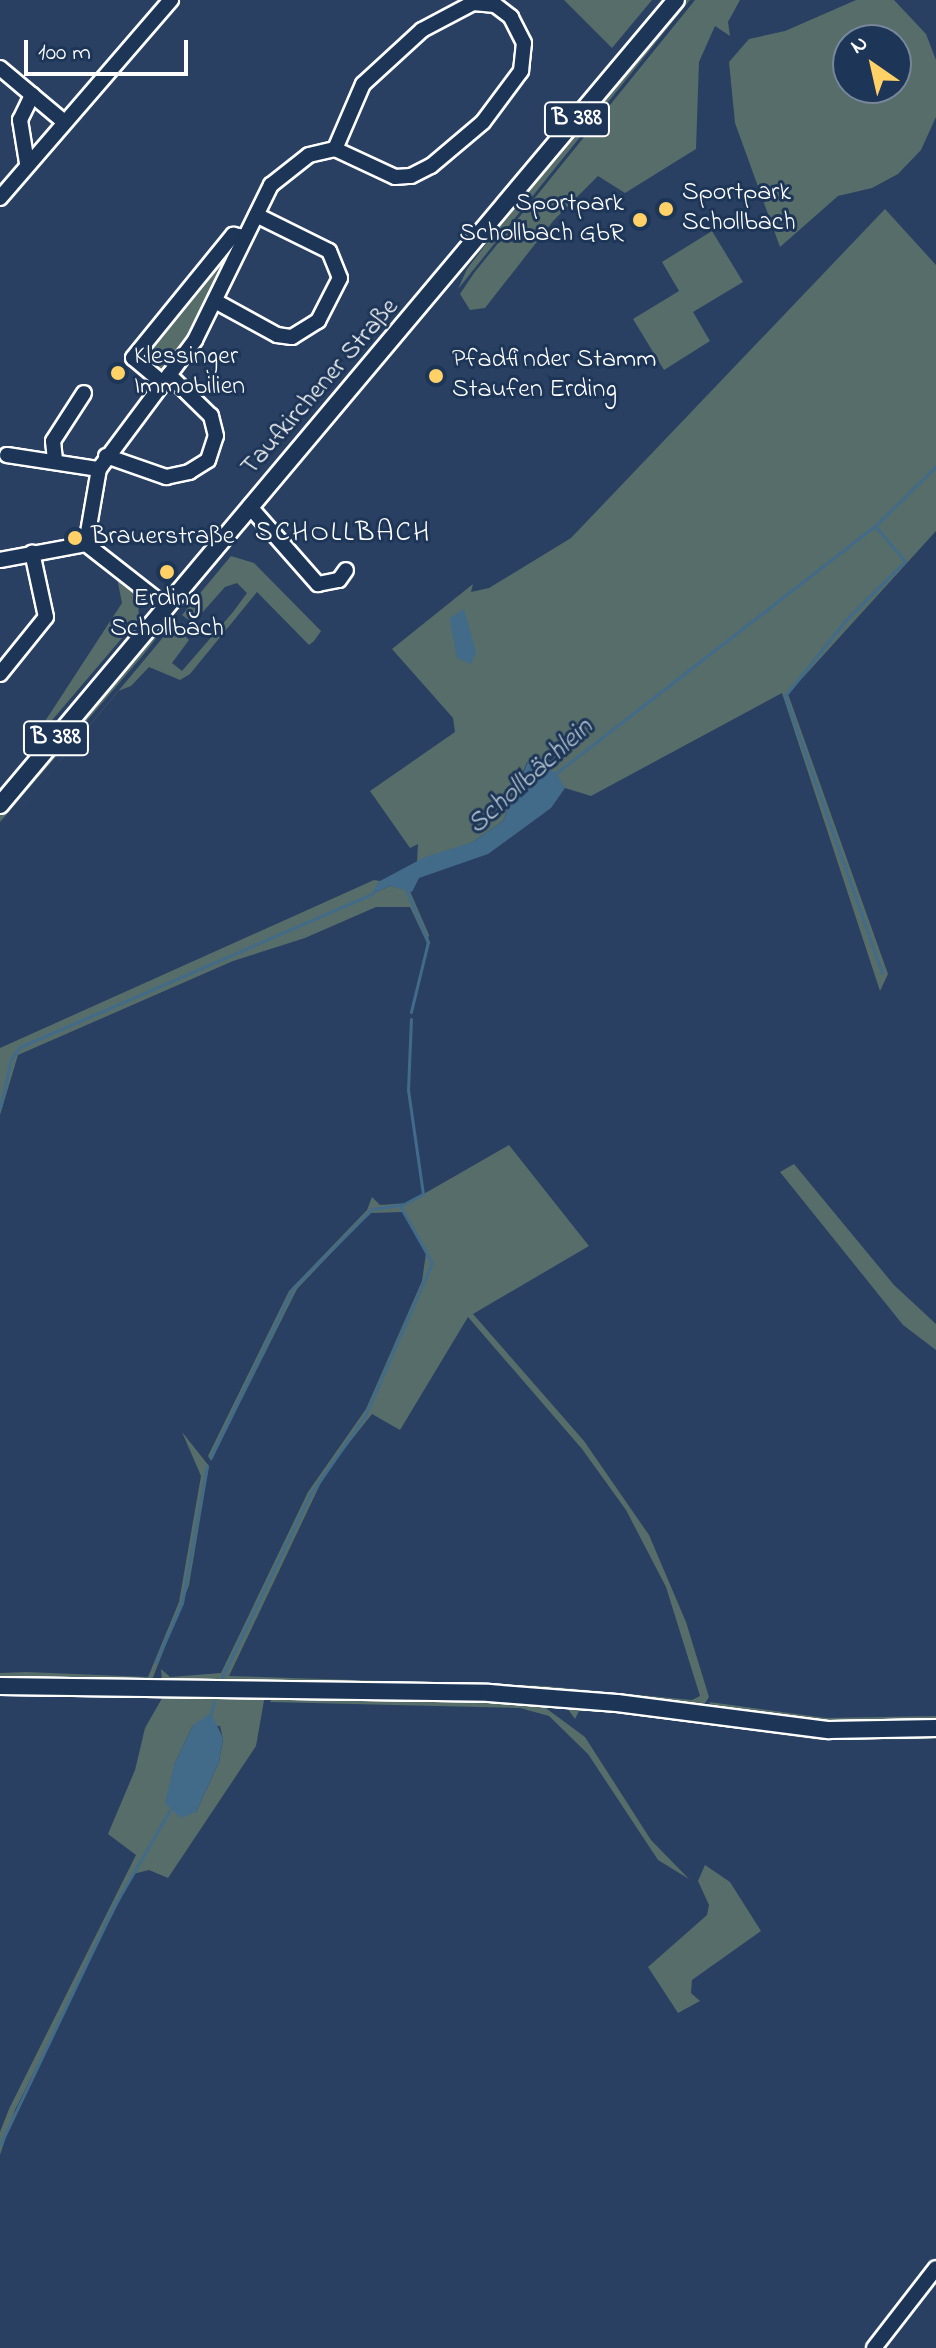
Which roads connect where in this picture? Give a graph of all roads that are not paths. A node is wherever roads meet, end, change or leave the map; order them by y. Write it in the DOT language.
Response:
graph roads {
  1 [pos="171,0"];
  2 [pos="676,0"];
  3 [pos="0,68"];
  4 [pos="32,95"];
  5 [pos="62,120"];
  6 [pos="335,149"];
  7 [pos="27,163"];
  8 [pos="0,198"];
  9 [pos="256,215"];
  10 [pos="244,237"];
  11 [pos="215,301"];
  12 [pos="166,379"];
  13 [pos="84,393"];
  14 [pos="7,455"];
  15 [pos="55,460"];
  16 [pos="103,462"];
  17 [pos="250,507"];
  18 [pos="86,544"];
  19 [pos="32,552"];
  20 [pos="0,560"];
  21 [pos="346,570"];
  22 [pos="164,605"];
  23 [pos="0,674"];
  24 [pos="0,805"];
  25 [pos="0,1686"];
  26 [pos="936,1728"];
  27 [pos="936,2268"];
  28 [pos="874,2348"];
  1 -- 5 [label="street"];
  2 -- 17 [label="main road, Taufkirchener Straße / B 388"];
  3 -- 4 [label="street"];
  4 -- 5 [label="street"];
  4 -- 7 [label="street"];
  5 -- 7 [label="street"];
  6 -- 6 [label="street"];
  6 -- 9 [label="street"];
  7 -- 8 [label="street"];
  9 -- 10 [label="street"];
  9 -- 11 [label="street"];
  10 -- 11 [label="street"];
  10 -- 12 [label="street"];
  11 -- 12 [label="street"];
  12 -- 16 [label="street"];
  12 -- 16 [label="street"];
  13 -- 15 [label="street"];
  14 -- 15 [label="street"];
  15 -- 16 [label="street"];
  16 -- 18 [label="street"];
  17 -- 21 [label="street"];
  17 -- 22 [label="main road, Taufkirchener Straße / B 388"];
  18 -- 19 [label="street"];
  18 -- 22 [label="street"];
  19 -- 20 [label="street"];
  19 -- 23 [label="street"];
  22 -- 24 [label="main road, Taufkirchener Straße / B 388"];
  25 -- 26 [label="main road"];
  27 -- 28 [label="street"];
}
